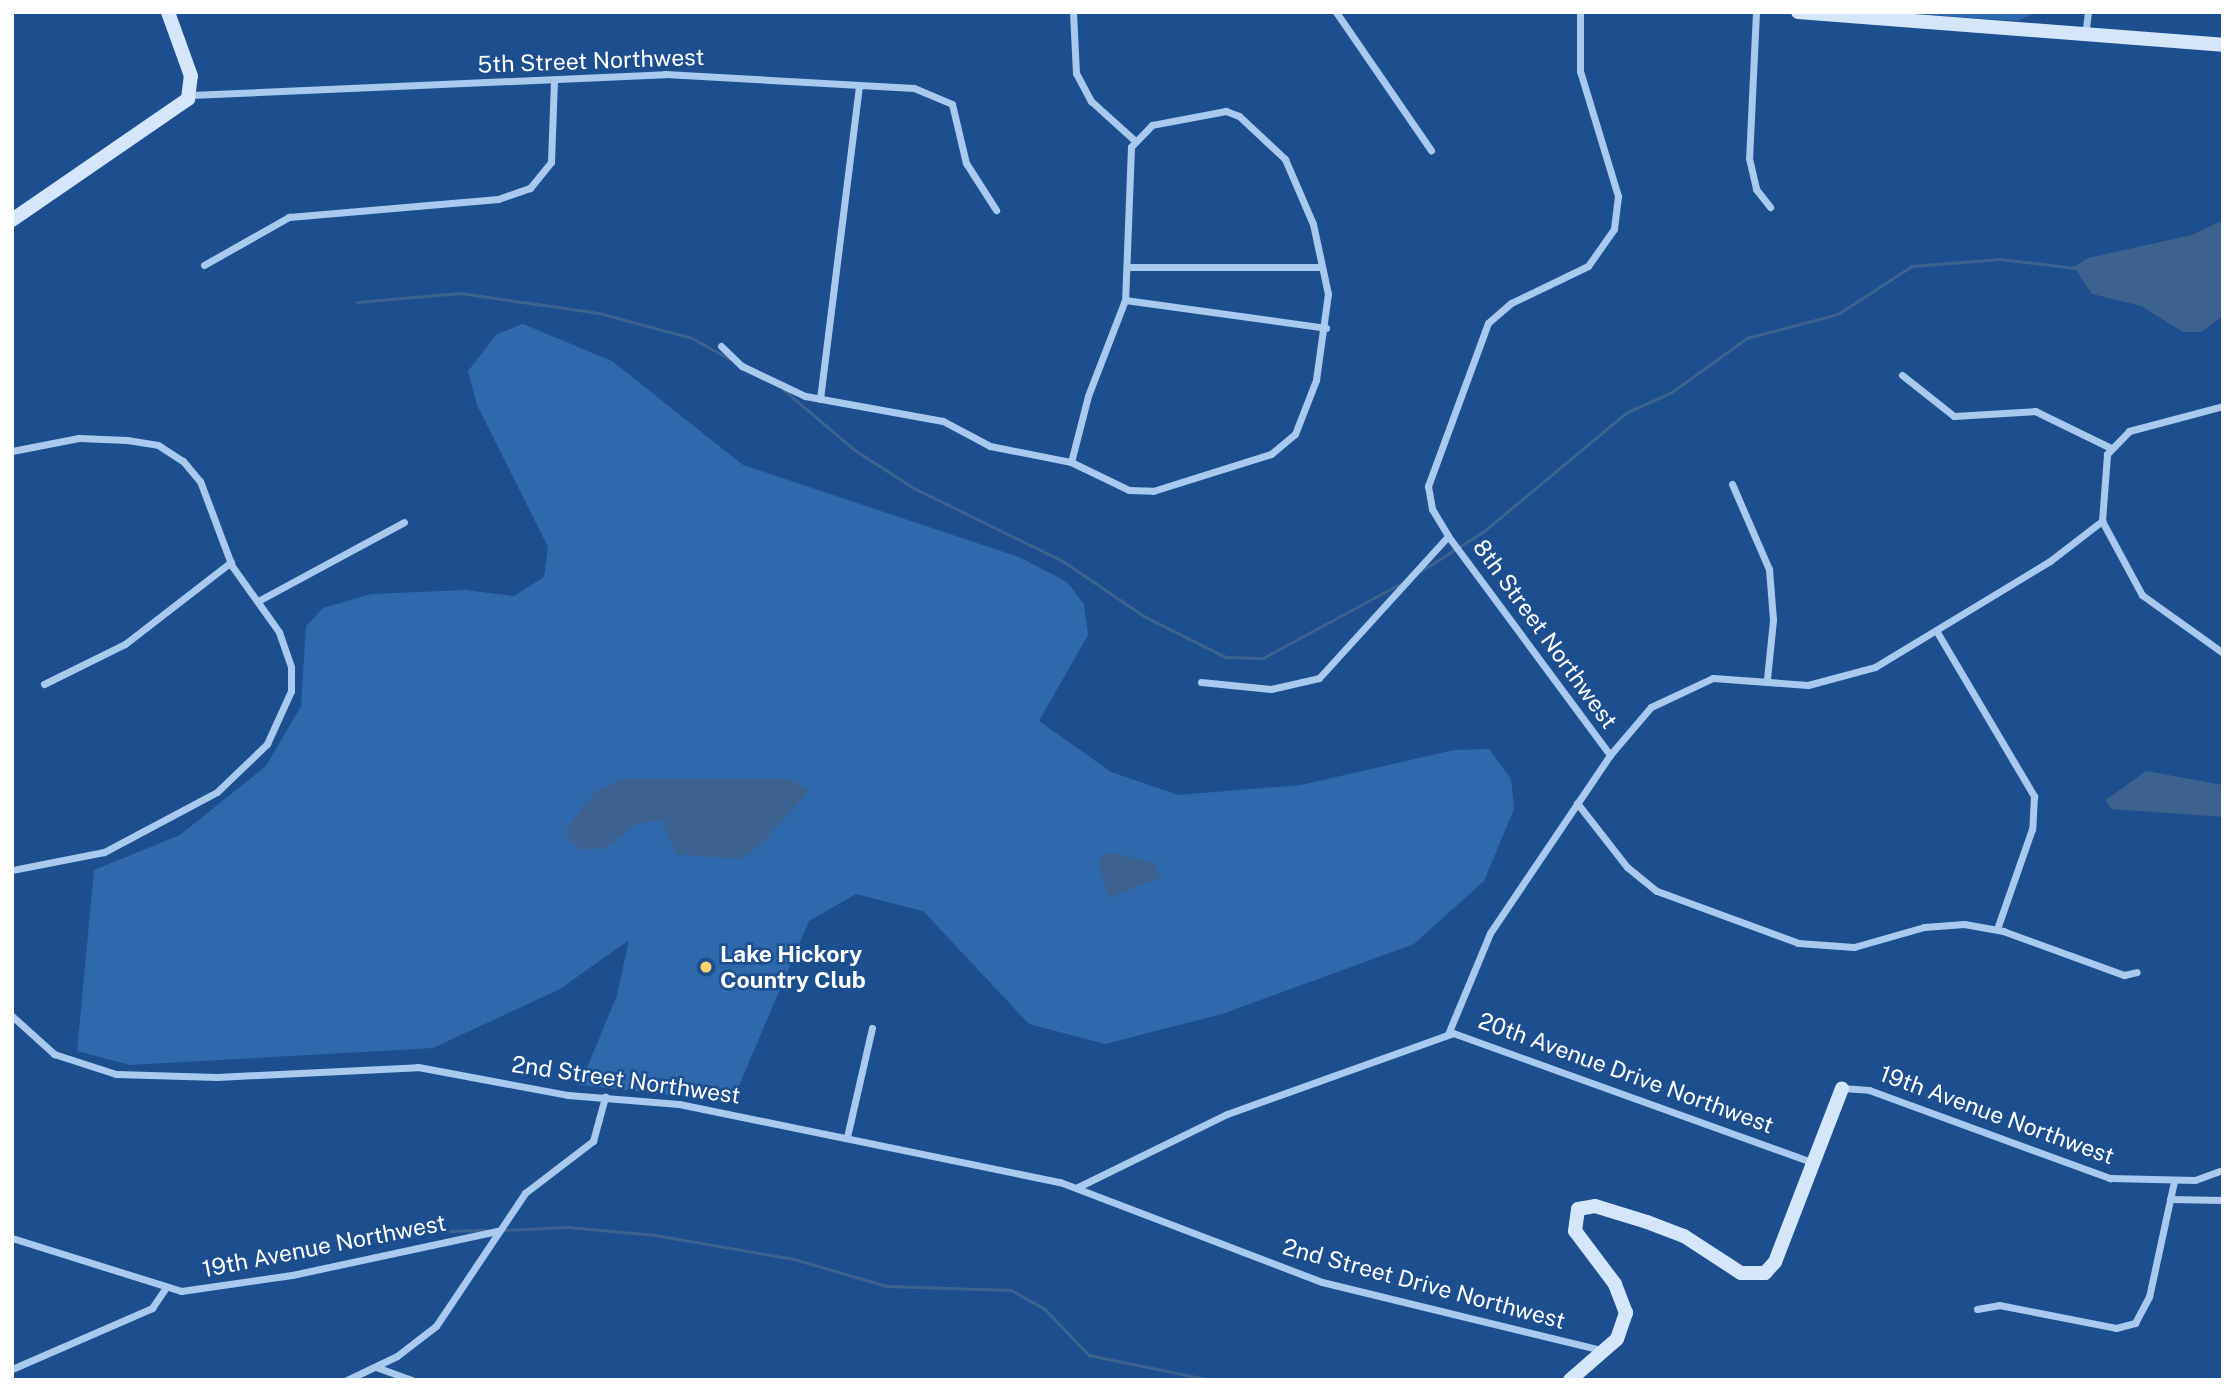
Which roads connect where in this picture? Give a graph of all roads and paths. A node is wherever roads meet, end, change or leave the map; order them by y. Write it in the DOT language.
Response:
graph roads {
  1 [pos="168,12"];
  2 [pos="1073,12"];
  3 [pos="1336,12"];
  4 [pos="1580,12"];
  5 [pos="1756,12"];
  6 [pos="1798,12"];
  7 [pos="2088,12"];
  8 [pos="2085,36"];
  9 [pos="2223,45"];
  10 [pos="554,80"];
  11 [pos="859,86"];
  12 [pos="190,94"];
  13 [pos="1134,140"];
  14 [pos="1431,150"];
  15 [pos="1770,207"];
  16 [pos="996,210"];
  17 [pos="12,220"];
  18 [pos="204,265"];
  19 [pos="1129,267"];
  20 [pos="1322,267"];
  21 [pos="1125,300"];
  22 [pos="1326,328"];
  23 [pos="721,346"];
  24 [pos="1902,375"];
  25 [pos="820,399"];
  26 [pos="2223,406"];
  27 [pos="14,447"];
  28 [pos="2111,447"];
  29 [pos="1071,462"];
  30 [pos="1732,484"];
  31 [pos="2102,521"];
  32 [pos="404,522"];
  33 [pos="1448,536"];
  34 [pos="230,562"];
  35 [pos="258,601"];
  36 [pos="1937,632"];
  37 [pos="2223,653"];
  38 [pos="1767,679"];
  39 [pos="1201,682"];
  40 [pos="44,684"];
  41 [pos="1610,755"];
  42 [pos="1577,803"];
  43 [pos="12,870"];
  44 [pos="1997,929"];
  45 [pos="2137,972"];
  46 [pos="12,1016"];
  47 [pos="872,1028"];
  48 [pos="1448,1034"];
  49 [pos="1842,1088"];
  50 [pos="605,1097"];
  51 [pos="847,1137"];
  52 [pos="1812,1162"];
  53 [pos="2223,1170"];
  54 [pos="2174,1181"];
  55 [pos="1078,1187"];
  56 [pos="2170,1199"];
  57 [pos="2223,1200"];
  58 [pos="498,1231"];
  59 [pos="12,1238"];
  60 [pos="164,1289"];
  61 [pos="1977,1310"];
  62 [pos="1606,1351"];
  63 [pos="376,1367"];
  64 [pos="12,1369"];
  65 [pos="347,1380"];
  66 [pos="411,1380"];
  67 [pos="1570,1380"];
  1 -- 12 [label="street"];
  2 -- 13 [label="street"];
  3 -- 14 [label="street"];
  4 -- 33 [label="street, 8th Street Northwest"];
  5 -- 15 [label="street"];
  6 -- 8 [label="street"];
  7 -- 8 [label="street"];
  8 -- 9 [label="street"];
  10 -- 11 [label="street, 5th Street Northwest"];
  10 -- 12 [label="street, 5th Street Northwest"];
  10 -- 18 [label="street"];
  11 -- 16 [label="street, 5th Street Northwest"];
  11 -- 25 [label="street"];
  12 -- 17 [label="street"];
  13 -- 19 [label="street"];
  13 -- 20 [label="street"];
  19 -- 20 [label="street"];
  19 -- 21 [label="street"];
  20 -- 22 [label="street"];
  21 -- 22 [label="street"];
  21 -- 29 [label="street"];
  22 -- 29 [label="street"];
  23 -- 25 [label="street"];
  24 -- 28 [label="street"];
  25 -- 29 [label="street"];
  26 -- 28 [label="street"];
  27 -- 34 [label="street"];
  28 -- 31 [label="street"];
  30 -- 38 [label="street"];
  31 -- 36 [label="street"];
  31 -- 37 [label="street"];
  32 -- 35 [label="street"];
  33 -- 39 [label="street"];
  33 -- 41 [label="street, 8th Street Northwest"];
  34 -- 35 [label="street"];
  34 -- 40 [label="street"];
  35 -- 43 [label="street"];
  36 -- 38 [label="street"];
  36 -- 44 [label="street"];
  38 -- 41 [label="street"];
  41 -- 42 [label="street"];
  42 -- 44 [label="street"];
  42 -- 48 [label="street"];
  44 -- 45 [label="street"];
  46 -- 50 [label="street, 2nd Street Northwest"];
  47 -- 51 [label="street"];
  48 -- 52 [label="street, 20th Avenue Drive Northwest"];
  48 -- 55 [label="street, 20th Avenue Drive Northwest"];
  49 -- 52 [label="street"];
  49 -- 54 [label="street, 19th Avenue Northwest"];
  50 -- 51 [label="street, 2nd Street Northwest"];
  50 -- 58 [label="street"];
  51 -- 55 [label="street, 2nd Street Northwest"];
  52 -- 62 [label="street"];
  53 -- 54 [label="street, 19th Avenue Northwest"];
  54 -- 56 [label="street"];
  55 -- 62 [label="street, 2nd Street Drive Northwest"];
  56 -- 57 [label="street"];
  56 -- 61 [label="street"];
  58 -- 60 [label="street, 19th Avenue Northwest"];
  58 -- 63 [label="street"];
  59 -- 60 [label="street"];
  60 -- 64 [label="street"];
  62 -- 67 [label="street"];
  63 -- 65 [label="street"];
  63 -- 66 [label="street"];
}
